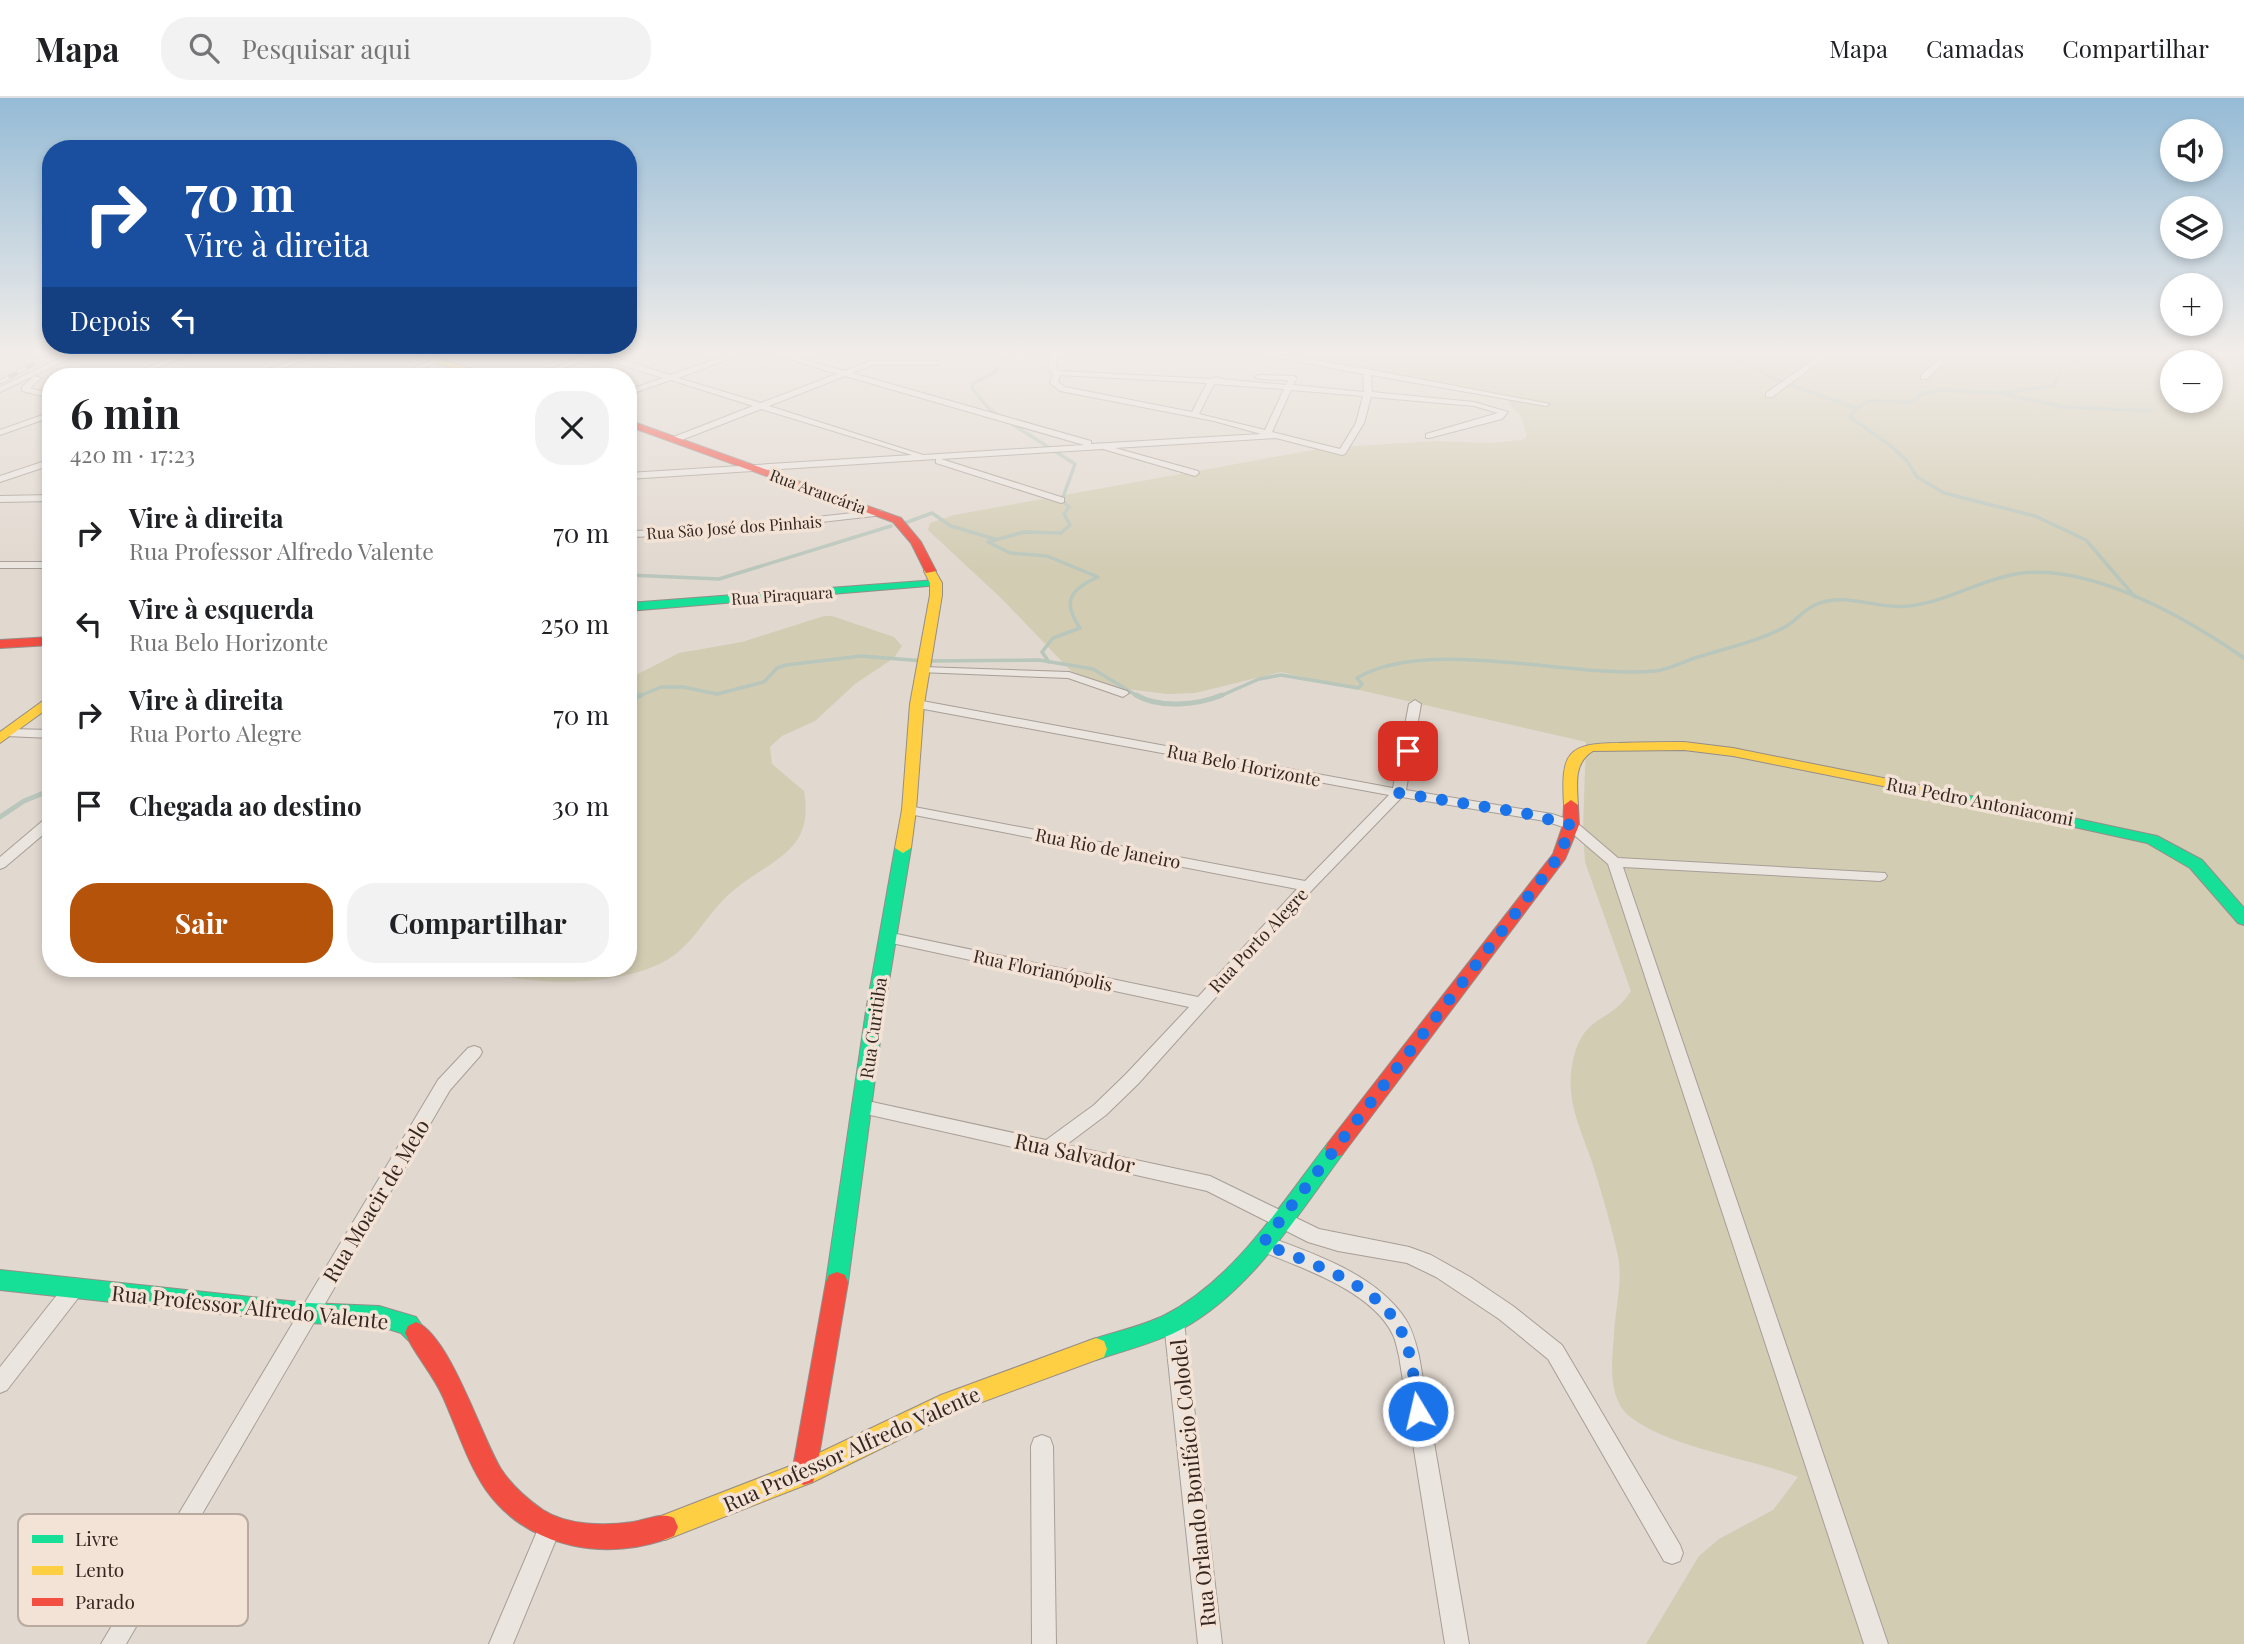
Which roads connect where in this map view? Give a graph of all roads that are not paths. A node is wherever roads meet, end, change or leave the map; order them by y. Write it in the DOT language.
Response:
graph roads {
  1 [pos="21,425"];
  2 [pos="711,425"];
  3 [pos="825,425"];
  4 [pos="1026,425"];
  5 [pos="1238,425"];
  6 [pos="1275,425"];
  7 [pos="1360,425"];
  8 [pos="1469,425"];
  9 [pos="637,427"];
  10 [pos="0,433"];
  11 [pos="1272,433"];
  12 [pos="1429,436"];
  13 [pos="674,440"];
  14 [pos="1096,445"];
  15 [pos="930,458"];
  16 [pos="42,465"];
  17 [pos="757,468"];
  18 [pos="1195,473"];
  19 [pos="637,475"];
  20 [pos="0,479"];
  21 [pos="42,498"];
  22 [pos="0,499"];
  23 [pos="1061,500"];
  24 [pos="880,513"];
  25 [pos="637,534"];
  26 [pos="0,565"];
  27 [pos="42,565"];
  28 [pos="936,583"];
  29 [pos="637,606"];
  30 [pos="42,641"];
  31 [pos="0,643"];
  32 [pos="923,670"];
  33 [pos="1123,693"];
  34 [pos="917,704"];
  35 [pos="1415,704"];
  36 [pos="42,706"];
  37 [pos="42,734"];
  38 [pos="5,736"];
  39 [pos="1399,793"];
  40 [pos="909,810"];
  41 [pos="1571,825"];
  42 [pos="42,829"];
  43 [pos="1614,862"];
  44 [pos="0,864"];
  45 [pos="1880,876"];
  46 [pos="1308,886"];
  47 [pos="2244,919"];
  48 [pos="887,937"];
  49 [pos="1199,1003"];
  50 [pos="474,1052"];
  51 [pos="863,1107"];
  52 [pos="1050,1147"];
  53 [pos="1280,1218"];
  54 [pos="1263,1243"];
  55 [pos="0,1280"];
  56 [pos="75,1287"];
  57 [pos="308,1313"];
  58 [pos="1174,1322"];
  59 [pos="0,1383"];
  60 [pos="1042,1446"];
  61 [pos="804,1473"];
  62 [pos="190,1514"];
  63 [pos="549,1530"];
  64 [pos="1672,1553"];
  65 [pos="124,1626"];
  66 [pos="113,1644"];
  67 [pos="501,1644"];
  68 [pos="1044,1644"];
  69 [pos="1210,1644"];
  70 [pos="1457,1644"];
  71 [pos="1876,1644"];
  1 -- 10 [label="street"];
  2 -- 13 [label="street"];
  3 -- 15 [label="street"];
  4 -- 14 [label="street"];
  5 -- 11 [label="street"];
  6 -- 11 [label="street"];
  7 -- 11 [label="street"];
  8 -- 12 [label="street"];
  9 -- 13 [label="street, Rua Araucária"];
  11 -- 14 [label="street"];
  13 -- 17 [label="street, Rua Araucária"];
  14 -- 15 [label="street"];
  14 -- 18 [label="street"];
  15 -- 17 [label="street"];
  15 -- 23 [label="street"];
  16 -- 20 [label="street"];
  17 -- 19 [label="street"];
  17 -- 24 [label="street, Rua Araucária"];
  21 -- 22 [label="street"];
  24 -- 25 [label="street, Rua São José dos Pinhais"];
  24 -- 28 [label="street, Rua Araucária"];
  26 -- 27 [label="street"];
  28 -- 29 [label="street, Rua Piraquara"];
  28 -- 32 [label="street, Rua Curitiba"];
  30 -- 31 [label="street"];
  32 -- 33 [label="street"];
  32 -- 34 [label="street, Rua Curitiba"];
  34 -- 39 [label="street, Rua Belo Horizonte"];
  34 -- 40 [label="street, Rua Curitiba"];
  35 -- 39 [label="street"];
  36 -- 38 [label="street"];
  37 -- 38 [label="street"];
  39 -- 41 [label="street, Rua Belo Horizonte"];
  39 -- 46 [label="street, Rua Porto Alegre"];
  40 -- 46 [label="street, Rua Rio de Janeiro"];
  40 -- 48 [label="street, Rua Curitiba"];
  41 -- 43 [label="street"];
  41 -- 47 [label="street, Rua Pedro Antoniacomi"];
  41 -- 53 [label="street, Rua Professor Alfredo Valente"];
  42 -- 44 [label="street"];
  43 -- 45 [label="street"];
  43 -- 71 [label="street"];
  46 -- 49 [label="street, Rua Porto Alegre"];
  48 -- 49 [label="street, Rua Florianópolis"];
  48 -- 51 [label="street, Rua Curitiba"];
  49 -- 52 [label="street, Rua Porto Alegre"];
  50 -- 57 [label="street, Rua Moacir de Melo"];
  51 -- 52 [label="street, Rua Salvador"];
  51 -- 61 [label="street, Rua Curitiba"];
  52 -- 53 [label="street, Rua Salvador"];
  53 -- 54 [label="street, Rua Professor Alfredo Valente"];
  53 -- 64 [label="street, Rua Salvador"];
  54 -- 58 [label="street, Rua Professor Alfredo Valente"];
  54 -- 70 [label="street"];
  55 -- 56 [label="street, Rua Professor Alfredo Valente"];
  56 -- 57 [label="street, Rua Professor Alfredo Valente"];
  56 -- 59 [label="street"];
  57 -- 62 [label="street, Rua Moacir de Melo"];
  57 -- 63 [label="street, Rua Professor Alfredo Valente"];
  58 -- 61 [label="street, Rua Professor Alfredo Valente"];
  58 -- 69 [label="street, Rua Orlando Bonifácio Colodel"];
  60 -- 68 [label="street"];
  61 -- 63 [label="street, Rua Professor Alfredo Valente"];
  63 -- 67 [label="street"];
  65 -- 66 [label="street, Rua Moacir de Melo"];
}
